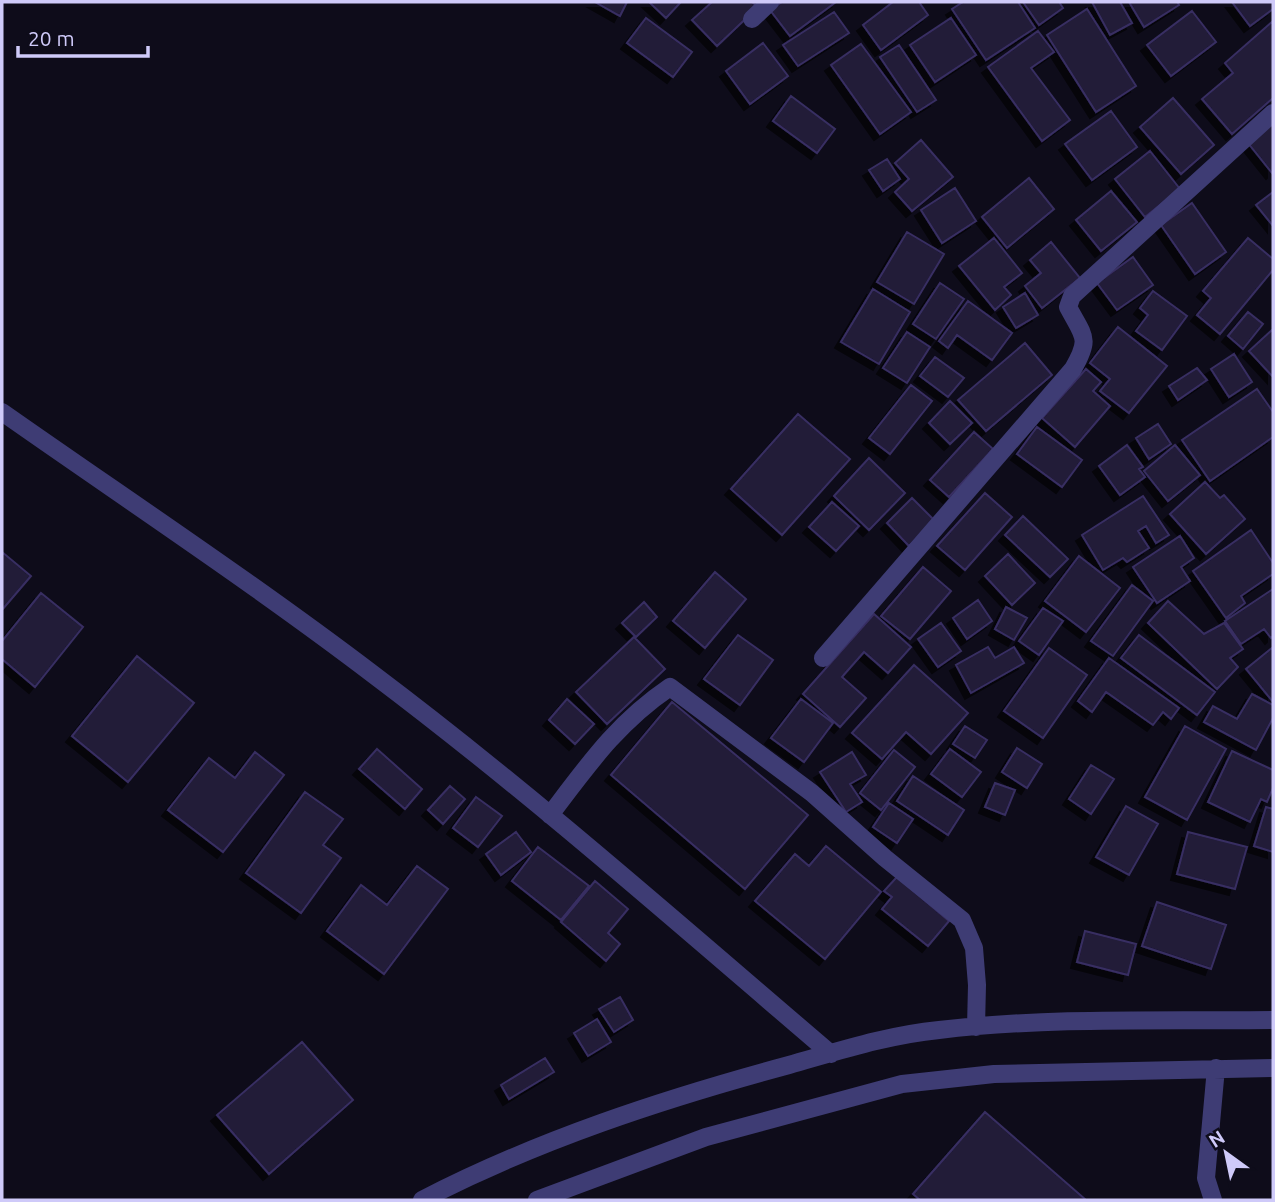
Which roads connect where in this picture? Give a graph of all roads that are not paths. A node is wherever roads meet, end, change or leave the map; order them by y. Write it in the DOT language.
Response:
graph roads {
  1 [pos="770,2"];
  2 [pos="752,19"];
  3 [pos="1273,113"];
  4 [pos="2,412"];
  5 [pos="823,658"];
  6 [pos="550,815"];
  7 [pos="1273,1020"];
  8 [pos="976,1027"];
  9 [pos="831,1054"];
  10 [pos="1216,1068"];
  11 [pos="1273,1068"];
  12 [pos="422,1200"];
  13 [pos="537,1200"];
  14 [pos="1213,1200"];
  1 -- 2 [label="street"];
  3 -- 5 [label="street"];
  4 -- 6 [label="street"];
  6 -- 8 [label="street"];
  6 -- 9 [label="street"];
  7 -- 8 [label="street"];
  8 -- 9 [label="street"];
  9 -- 12 [label="street"];
  10 -- 11 [label="street"];
  10 -- 13 [label="street"];
  10 -- 14 [label="street"];
}
